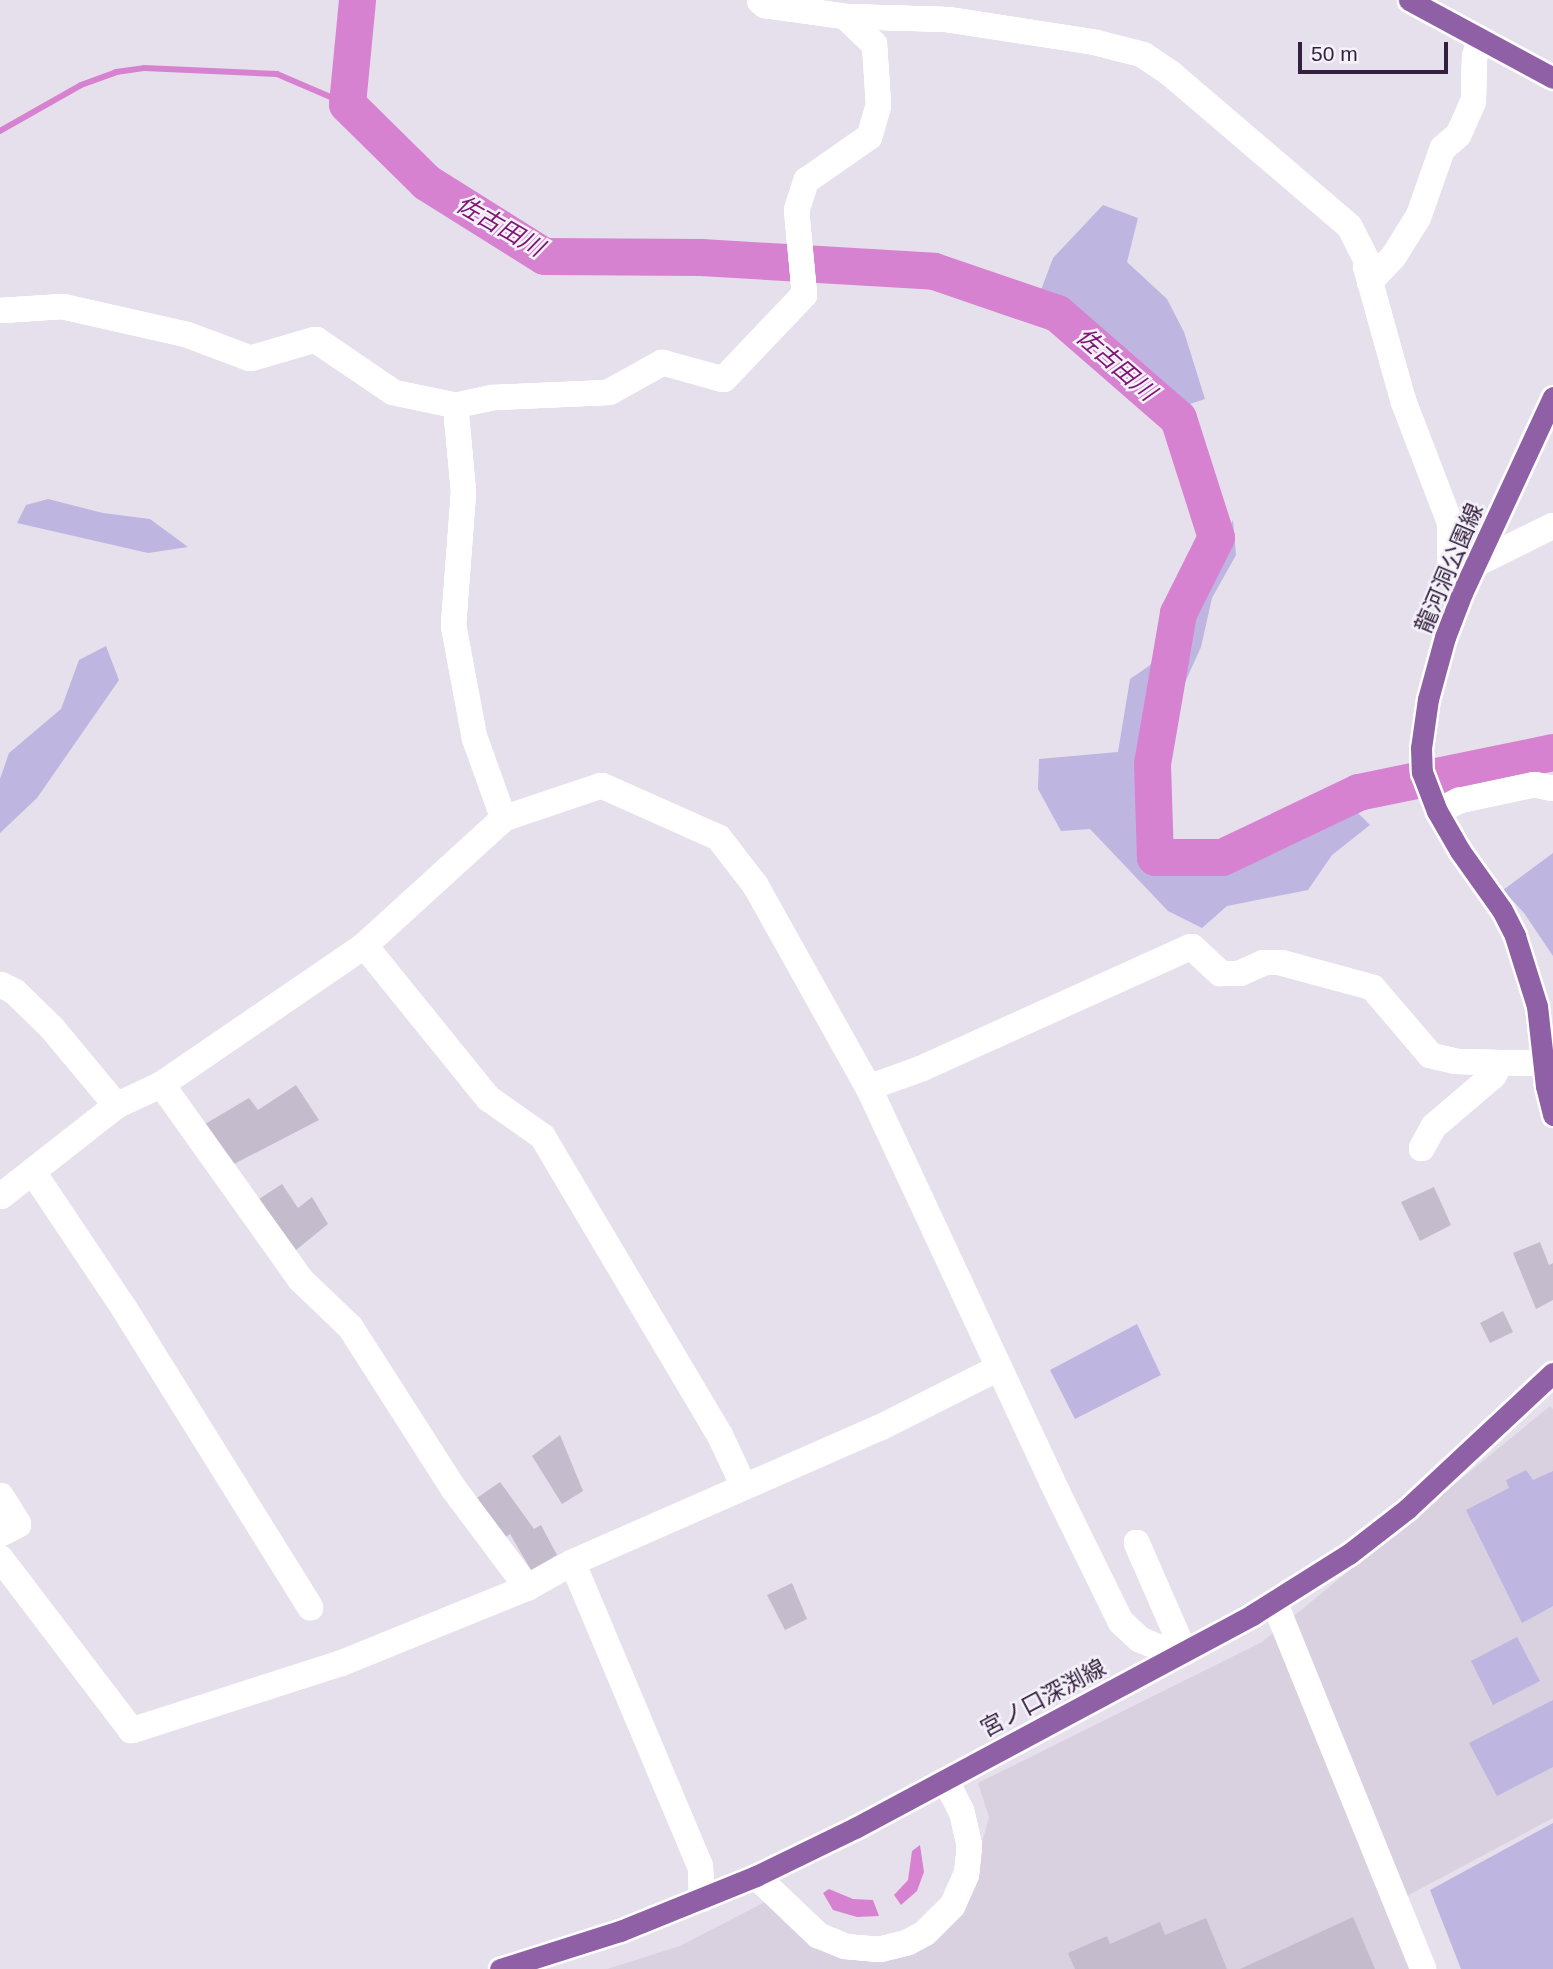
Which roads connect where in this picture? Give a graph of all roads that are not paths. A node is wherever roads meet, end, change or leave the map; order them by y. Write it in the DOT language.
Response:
graph roads {
  1 [pos="759,0"];
  2 [pos="1409,0"];
  3 [pos="845,16"];
  4 [pos="1479,39"];
  5 [pos="1553,78"];
  6 [pos="1369,281"];
  7 [pos="0,310"];
  8 [pos="1553,397"];
  9 [pos="455,405"];
  10 [pos="1553,524"];
  11 [pos="1480,561"];
  12 [pos="1462,593"];
  13 [pos="1553,788"];
  14 [pos="1433,803"];
  15 [pos="503,818"];
  16 [pos="364,945"];
  17 [pos="0,985"];
  18 [pos="1543,1063"];
  19 [pos="1499,1064"];
  20 [pos="161,1084"];
  21 [pos="869,1087"];
  22 [pos="116,1105"];
  23 [pos="1553,1115"];
  24 [pos="1421,1148"];
  25 [pos="32,1171"];
  26 [pos="0,1196"];
  27 [pos="999,1367"];
  28 [pos="1553,1373"];
  29 [pos="743,1485"];
  30 [pos="0,1495"];
  31 [pos="0,1532"];
  32 [pos="1136,1542"];
  33 [pos="0,1558"];
  34 [pos="572,1562"];
  35 [pos="527,1587"];
  36 [pos="1274,1602"];
  37 [pos="310,1607"];
  38 [pos="1184,1652"];
  39 [pos="945,1780"];
  40 [pos="756,1876"];
  41 [pos="701,1899"];
  42 [pos="500,1969"];
  43 [pos="1423,1969"];
  1 -- 3 [label="street"];
  2 -- 4 [label="main road"];
  3 -- 6 [label="street"];
  3 -- 9 [label="street"];
  4 -- 5 [label="main road"];
  4 -- 6 [label="street"];
  6 -- 12 [label="street"];
  7 -- 9 [label="street"];
  8 -- 11 [label="main road, 龍河洞公園線"];
  9 -- 15 [label="street"];
  10 -- 11 [label="street"];
  11 -- 12 [label="main road, 龍河洞公園線"];
  12 -- 14 [label="main road, 龍河洞公園線"];
  13 -- 14 [label="street"];
  14 -- 18 [label="main road, 龍河洞公園線"];
  15 -- 16 [label="street"];
  15 -- 21 [label="street"];
  16 -- 20 [label="street"];
  16 -- 29 [label="street"];
  17 -- 22 [label="street"];
  18 -- 19 [label="street"];
  18 -- 23 [label="main road, 龍河洞公園線"];
  19 -- 21 [label="street"];
  19 -- 24 [label="street"];
  20 -- 22 [label="street"];
  20 -- 35 [label="street"];
  21 -- 27 [label="street"];
  22 -- 25 [label="street"];
  25 -- 26 [label="street"];
  25 -- 37 [label="street"];
  27 -- 29 [label="street"];
  27 -- 38 [label="street"];
  28 -- 36 [label="main road, 宮ノ口深渕線"];
  29 -- 34 [label="street"];
  30 -- 31 [label="street"];
  32 -- 38 [label="street"];
  33 -- 35 [label="street"];
  34 -- 35 [label="street"];
  34 -- 41 [label="street"];
  36 -- 38 [label="main road, 宮ノ口深渕線"];
  36 -- 43 [label="street"];
  38 -- 39 [label="main road, 宮ノ口深渕線"];
  39 -- 40 [label="main road, 宮ノ口深渕線"];
  39 -- 40 [label="street"];
  40 -- 41 [label="main road, 宮ノ口深渕線"];
  41 -- 42 [label="main road, 宮ノ口深渕線"];
}
